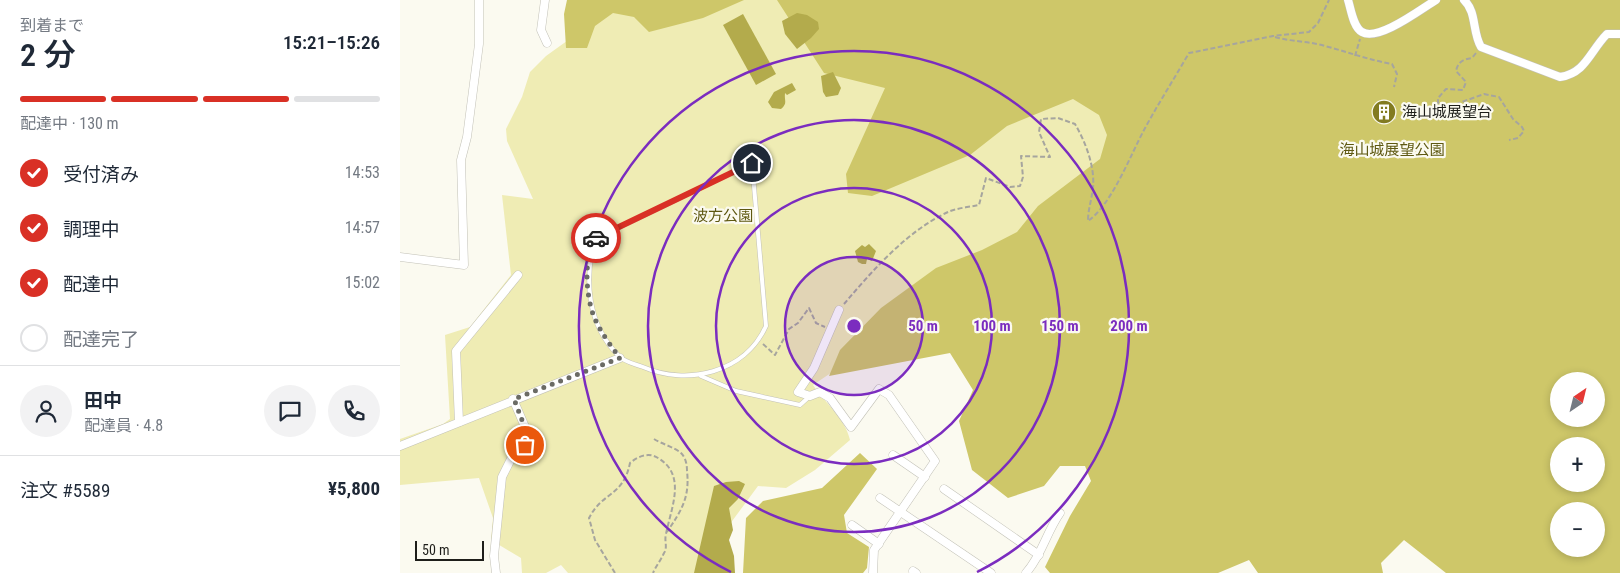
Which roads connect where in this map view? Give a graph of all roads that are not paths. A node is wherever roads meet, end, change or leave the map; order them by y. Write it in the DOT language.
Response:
graph roads {
  1 [pos="480,0"];
  2 [pos="545,0"];
  3 [pos="1348,0"];
  4 [pos="1436,0"];
  5 [pos="1464,0"];
  6 [pos="1620,34"];
  7 [pos="547,43"];
  8 [pos="400,257"];
  9 [pos="518,275"];
  10 [pos="839,310"];
  11 [pos="620,358"];
  12 [pos="701,376"];
  13 [pos="810,396"];
  14 [pos="514,399"];
  15 [pos="459,422"];
  16 [pos="400,446"];
  17 [pos="893,455"];
  18 [pos="925,477"];
  19 [pos="944,489"];
  20 [pos="880,498"];
  21 [pos="902,513"];
  22 [pos="1060,513"];
  23 [pos="852,525"];
  24 [pos="879,544"];
  25 [pos="1039,556"];
  26 [pos="496,573"];
  27 [pos="873,573"];
  28 [pos="991,573"];
  29 [pos="1026,573"];
  1 -- 8 [label="street"];
  2 -- 7 [label="street"];
  3 -- 4 [label="street"];
  5 -- 6 [label="street"];
  9 -- 15 [label="street"];
  10 -- 13 [label="street"];
  11 -- 12 [label="lane"];
  11 -- 12 [label="lane"];
  11 -- 14 [label="street"];
  12 -- 13 [label="lane"];
  13 -- 18 [label="street"];
  14 -- 15 [label="street"];
  14 -- 26 [label="street"];
  15 -- 16 [label="street"];
  17 -- 18 [label="street"];
  18 -- 21 [label="street"];
  19 -- 25 [label="street"];
  20 -- 21 [label="street"];
  21 -- 24 [label="street"];
  21 -- 28 [label="street"];
  22 -- 25 [label="street"];
  23 -- 24 [label="street"];
  24 -- 27 [label="street"];
  25 -- 29 [label="street"];
}
